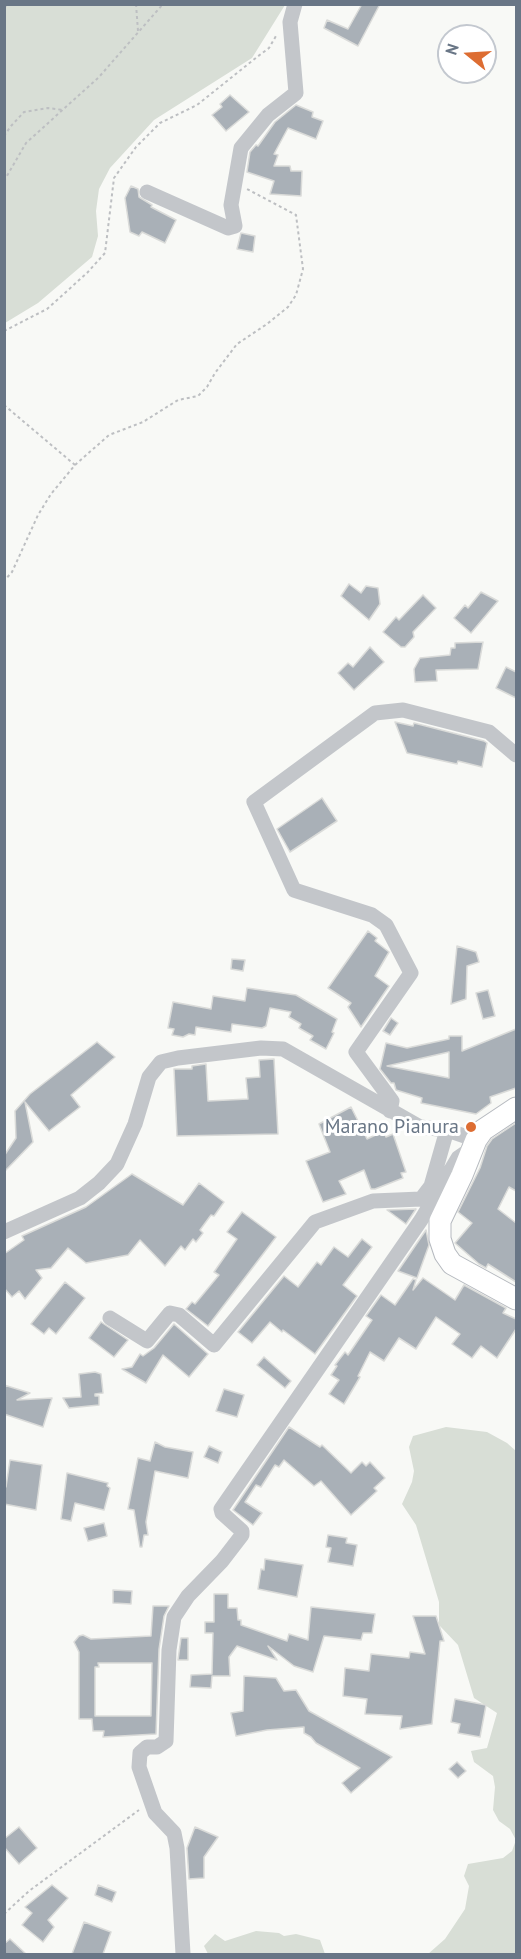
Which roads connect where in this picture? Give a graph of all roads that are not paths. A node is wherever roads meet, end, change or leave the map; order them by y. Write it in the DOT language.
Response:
graph roads {
  1 [pos="295,4"];
  2 [pos="147,192"];
  3 [pos="516,755"];
  4 [pos="516,1108"];
  5 [pos="390,1111"];
  6 [pos="447,1130"];
  7 [pos="473,1144"];
  8 [pos="4,1232"];
  9 [pos="516,1299"];
  10 [pos="110,1318"];
  11 [pos="183,1954"];
  1 -- 2 [label="street"];
  3 -- 5 [label="street"];
  4 -- 7 [label="street"];
  5 -- 6 [label="street"];
  5 -- 8 [label="street"];
  6 -- 7 [label="street"];
  6 -- 10 [label="street"];
  7 -- 9 [label="street"];
  7 -- 11 [label="street"];
}
